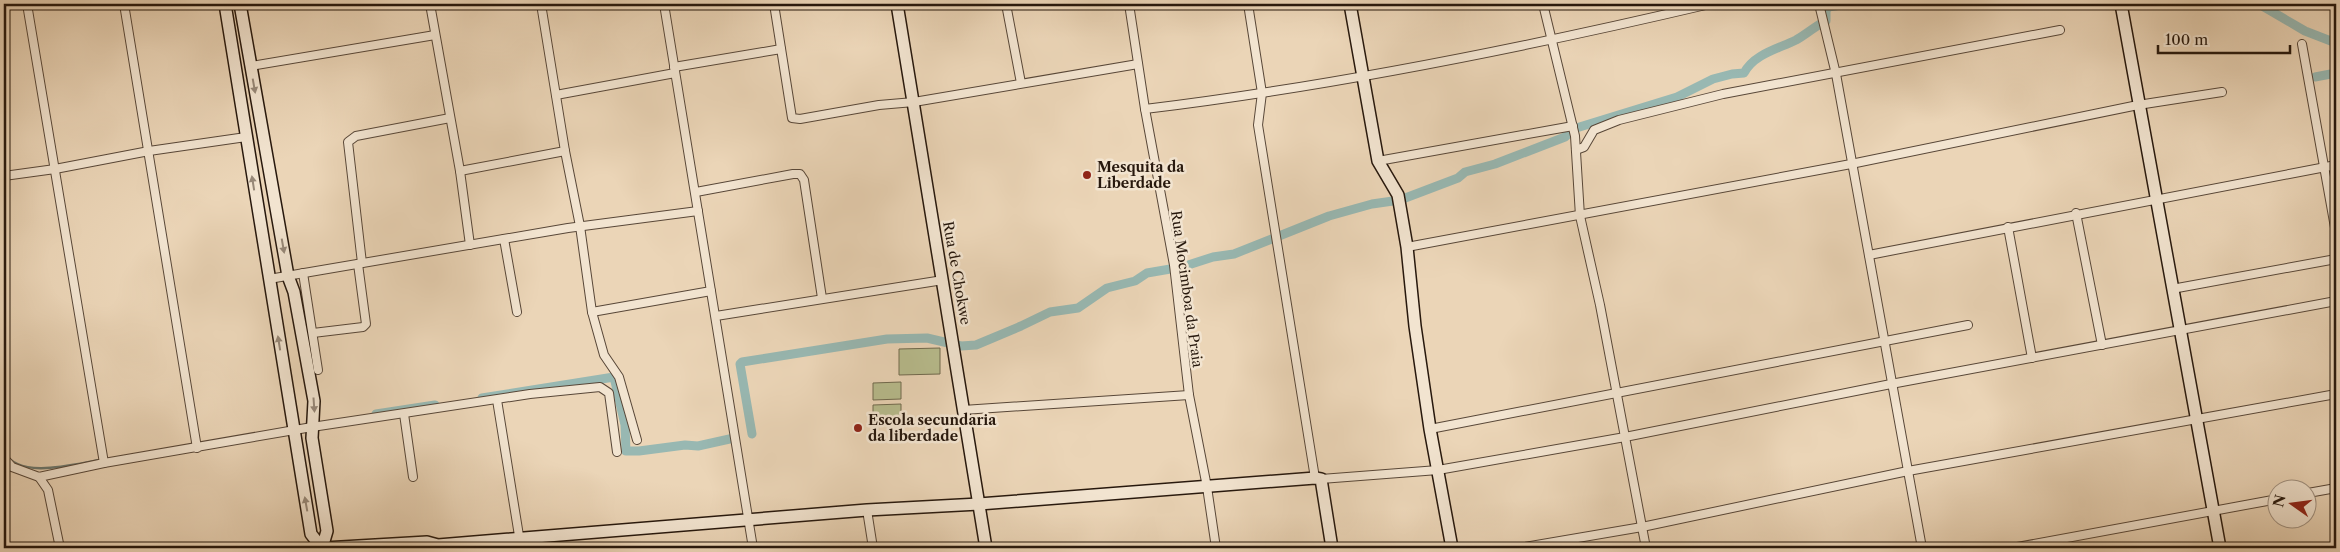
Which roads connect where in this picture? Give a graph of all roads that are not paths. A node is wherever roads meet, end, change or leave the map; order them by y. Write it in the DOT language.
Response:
graph roads {
  1 [pos="27,4"];
  2 [pos="124,4"];
  3 [pos="224,4"];
  4 [pos="240,4"];
  5 [pos="430,4"];
  6 [pos="541,4"];
  7 [pos="664,4"];
  8 [pos="774,4"];
  9 [pos="897,4"];
  10 [pos="1006,4"];
  11 [pos="1129,4"];
  12 [pos="1248,4"];
  13 [pos="1350,4"];
  14 [pos="1543,4"];
  15 [pos="1710,4"];
  16 [pos="1819,4"];
  17 [pos="2121,4"];
  18 [pos="2060,30"];
  19 [pos="435,35"];
  20 [pos="1552,41"];
  21 [pos="2302,44"];
  22 [pos="781,49"];
  23 [pos="1138,64"];
  24 [pos="251,66"];
  25 [pos="675,70"];
  26 [pos="1836,74"];
  27 [pos="1364,76"];
  28 [pos="1021,83"];
  29 [pos="2222,92"];
  30 [pos="1262,93"];
  31 [pos="556,95"];
  32 [pos="914,102"];
  33 [pos="2138,105"];
  34 [pos="1145,109"];
  35 [pos="450,118"];
  36 [pos="1573,126"];
  37 [pos="246,137"];
  38 [pos="1576,150"];
  39 [pos="149,151"];
  40 [pos="565,151"];
  41 [pos="1378,161"];
  42 [pos="1851,164"];
  43 [pos="2336,165"];
  44 [pos="2325,167"];
  45 [pos="54,169"];
  46 [pos="460,171"];
  47 [pos="4,176"];
  48 [pos="696,192"];
  49 [pos="2156,199"];
  50 [pos="698,211"];
  51 [pos="2076,213"];
  52 [pos="1580,216"];
  53 [pos="580,226"];
  54 [pos="2008,227"];
  55 [pos="2336,233"];
  56 [pos="504,239"];
  57 [pos="470,245"];
  58 [pos="1407,247"];
  59 [pos="1869,255"];
  60 [pos="2336,259"];
  61 [pos="360,264"];
  62 [pos="303,273"];
  63 [pos="288,276"];
  64 [pos="269,279"];
  65 [pos="943,280"];
  66 [pos="2172,290"];
  67 [pos="711,291"];
  68 [pos="822,298"];
  69 [pos="2336,301"];
  70 [pos="517,312"];
  71 [pos="592,312"];
  72 [pos="716,316"];
  73 [pos="1968,325"];
  74 [pos="2180,330"];
  75 [pos="314,333"];
  76 [pos="1885,342"];
  77 [pos="2102,345"];
  78 [pos="2032,358"];
  79 [pos="318,370"];
  80 [pos="1892,384"];
  81 [pos="1615,393"];
  82 [pos="2336,394"];
  83 [pos="1189,395"];
  84 [pos="497,400"];
  85 [pos="963,410"];
  86 [pos="404,414"];
  87 [pos="2196,418"];
  88 [pos="312,427"];
  89 [pos="1430,429"];
  90 [pos="293,430"];
  91 [pos="1625,437"];
  92 [pos="637,440"];
  93 [pos="197,448"];
  94 [pos="618,452"];
  95 [pos="4,458"];
  96 [pos="104,463"];
  97 [pos="1438,470"];
  98 [pos="1908,471"];
  99 [pos="414,476"];
  100 [pos="39,478"];
  101 [pos="1318,478"];
  102 [pos="1208,487"];
  103 [pos="2336,488"];
  104 [pos="2318,491"];
  105 [pos="2268,501"];
  106 [pos="979,504"];
  107 [pos="867,510"];
  108 [pos="2213,512"];
  109 [pos="749,521"];
  110 [pos="1642,527"];
  111 [pos="520,544"];
  112 [pos="370,547"];
  113 [pos="436,547"];
  114 [pos="60,548"];
  115 [pos="323,548"];
  116 [pos="753,548"];
  117 [pos="874,548"];
  118 [pos="986,548"];
  119 [pos="1216,548"];
  120 [pos="1332,548"];
  121 [pos="1452,548"];
  122 [pos="1519,548"];
  123 [pos="1646,548"];
  124 [pos="1922,548"];
  125 [pos="2012,548"];
  126 [pos="2220,548"];
  1 -- 45 [label="street"];
  2 -- 39 [label="street"];
  3 -- 37 [label="street"];
  4 -- 24 [label="street"];
  5 -- 19 [label="street"];
  6 -- 31 [label="street"];
  7 -- 25 [label="street"];
  8 -- 22 [label="street"];
  9 -- 32 [label="street, Rua de Chokwe"];
  10 -- 28 [label="street"];
  11 -- 23 [label="street, Rua Mocimboa da Praia"];
  12 -- 30 [label="street"];
  13 -- 27 [label="street"];
  14 -- 20 [label="street"];
  15 -- 20 [label="street"];
  16 -- 26 [label="street"];
  17 -- 33 [label="street"];
  18 -- 26 [label="street"];
  19 -- 24 [label="street"];
  19 -- 35 [label="street"];
  20 -- 27 [label="street"];
  20 -- 36 [label="street"];
  21 -- 44 [label="street"];
  22 -- 25 [label="street"];
  22 -- 32 [label="street"];
  23 -- 28 [label="street"];
  23 -- 34 [label="street, Rua Mocimboa da Praia"];
  24 -- 63 [label="street, one-way"];
  25 -- 31 [label="street"];
  25 -- 48 [label="street"];
  26 -- 38 [label="street"];
  26 -- 42 [label="street"];
  27 -- 30 [label="street"];
  27 -- 41 [label="street"];
  28 -- 32 [label="street"];
  29 -- 33 [label="street"];
  30 -- 34 [label="street"];
  30 -- 101 [label="street"];
  31 -- 40 [label="street"];
  32 -- 65 [label="street, Rua de Chokwe"];
  33 -- 42 [label="street"];
  33 -- 49 [label="street"];
  34 -- 83 [label="street, Rua Mocimboa da Praia"];
  35 -- 46 [label="street"];
  35 -- 61 [label="street"];
  36 -- 38 [label="street"];
  36 -- 41 [label="street"];
  37 -- 39 [label="street"];
  64 -- 37 [label="street, one-way"];
  38 -- 52 [label="street"];
  39 -- 45 [label="street"];
  39 -- 93 [label="street"];
  40 -- 46 [label="street"];
  40 -- 53 [label="street"];
  41 -- 58 [label="street"];
  42 -- 52 [label="street"];
  42 -- 59 [label="street"];
  43 -- 44 [label="street"];
  44 -- 49 [label="street"];
  44 -- 55 [label="street"];
  45 -- 47 [label="street"];
  45 -- 96 [label="street"];
  46 -- 57 [label="street"];
  48 -- 50 [label="street"];
  48 -- 68 [label="street"];
  49 -- 51 [label="street"];
  49 -- 66 [label="street"];
  50 -- 53 [label="street"];
  50 -- 67 [label="street"];
  51 -- 54 [label="street"];
  51 -- 77 [label="street"];
  52 -- 58 [label="street"];
  52 -- 81 [label="street"];
  53 -- 56 [label="street"];
  53 -- 71 [label="street"];
  54 -- 59 [label="street"];
  54 -- 78 [label="street"];
  56 -- 57 [label="street"];
  56 -- 70 [label="street"];
  57 -- 61 [label="street"];
  58 -- 89 [label="street"];
  59 -- 76 [label="street"];
  60 -- 66 [label="street"];
  61 -- 62 [label="street"];
  61 -- 75 [label="street"];
  62 -- 63 [label="street"];
  62 -- 75 [label="street"];
  63 -- 64 [label="street"];
  63 -- 88 [label="street, one-way"];
  90 -- 64 [label="street, one-way"];
  65 -- 68 [label="street"];
  65 -- 85 [label="street, Rua de Chokwe"];
  66 -- 74 [label="street"];
  67 -- 71 [label="street"];
  67 -- 72 [label="street"];
  68 -- 72 [label="street"];
  69 -- 74 [label="street"];
  71 -- 92 [label="street"];
  72 -- 109 [label="street"];
  73 -- 76 [label="street"];
  74 -- 77 [label="street"];
  74 -- 87 [label="street"];
  75 -- 79 [label="street"];
  76 -- 80 [label="street"];
  76 -- 81 [label="street"];
  77 -- 78 [label="street"];
  78 -- 80 [label="street"];
  80 -- 91 [label="street"];
  80 -- 98 [label="street"];
  81 -- 89 [label="street"];
  81 -- 91 [label="street"];
  82 -- 87 [label="street"];
  83 -- 85 [label="street"];
  83 -- 102 [label="street, Rua Mocimboa da Praia"];
  84 -- 86 [label="street"];
  84 -- 94 [label="street"];
  84 -- 111 [label="street"];
  85 -- 106 [label="street, Rua de Chokwe"];
  86 -- 88 [label="street"];
  86 -- 99 [label="street"];
  87 -- 98 [label="street"];
  87 -- 108 [label="street"];
  88 -- 90 [label="street"];
  88 -- 115 [label="street"];
  89 -- 97 [label="street"];
  90 -- 93 [label="street"];
  115 -- 90 [label="street, one-way"];
  91 -- 97 [label="street"];
  91 -- 110 [label="street"];
  93 -- 96 [label="street"];
  95 -- 100 [label="street"];
  96 -- 100 [label="street"];
  97 -- 101 [label="street"];
  97 -- 121 [label="street"];
  98 -- 110 [label="street"];
  98 -- 124 [label="street"];
  100 -- 114 [label="street"];
  101 -- 102 [label="street"];
  101 -- 120 [label="street"];
  102 -- 106 [label="street"];
  102 -- 119 [label="street, Rua Mocimboa da Praia"];
  103 -- 104 [label="street"];
  105 -- 108 [label="street"];
  106 -- 107 [label="street"];
  106 -- 118 [label="street, Rua de Chokwe"];
  107 -- 109 [label="street"];
  107 -- 117 [label="street"];
  108 -- 125 [label="street"];
  108 -- 126 [label="street"];
  109 -- 111 [label="street"];
  109 -- 116 [label="street"];
  110 -- 122 [label="street"];
  110 -- 123 [label="street"];
  111 -- 113 [label="street"];
  112 -- 113 [label="street"];
  112 -- 115 [label="street"];
}
